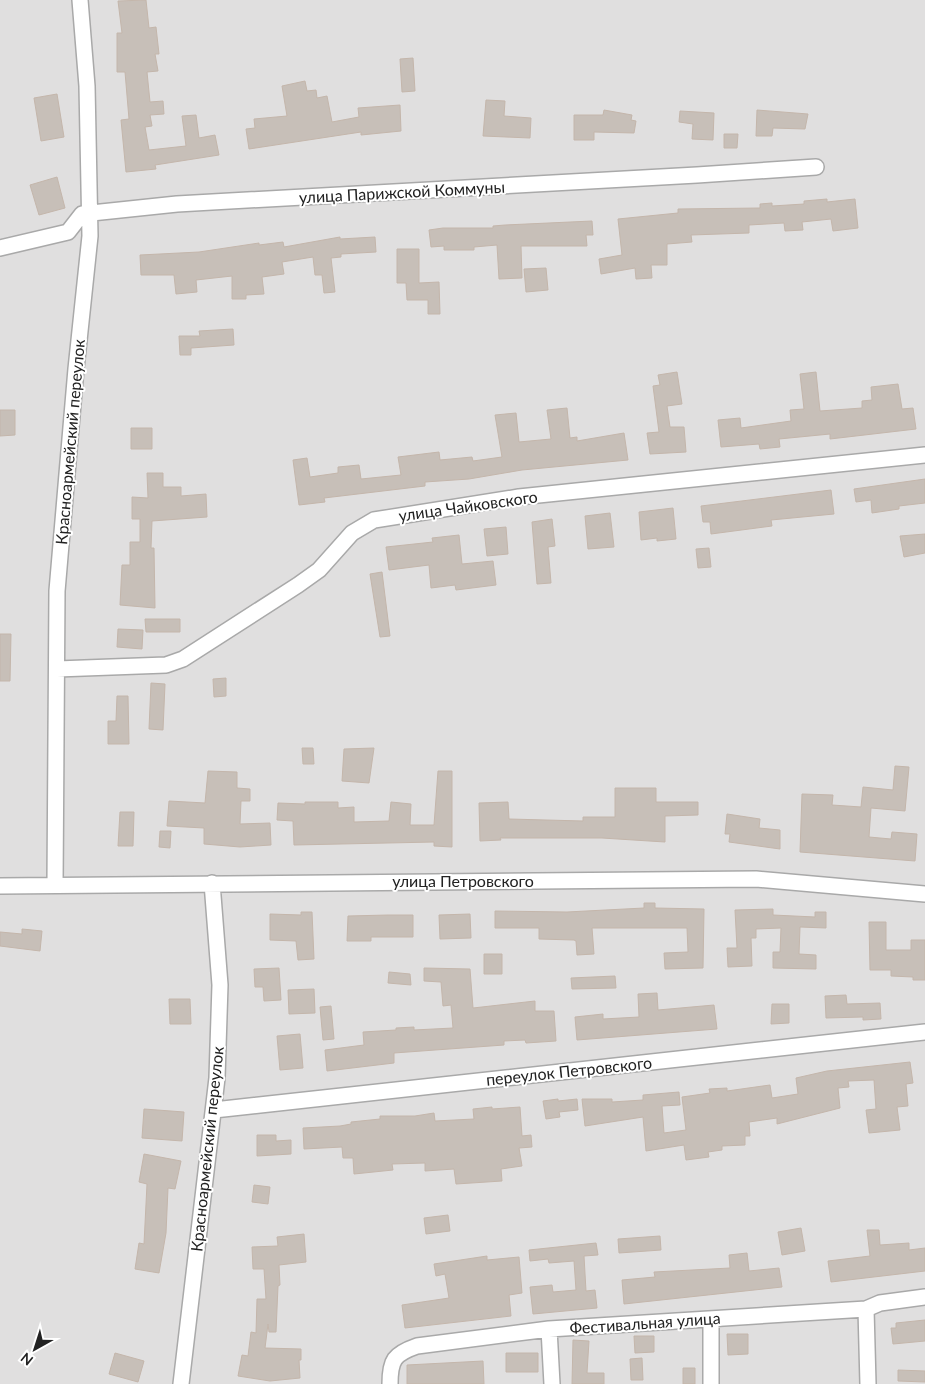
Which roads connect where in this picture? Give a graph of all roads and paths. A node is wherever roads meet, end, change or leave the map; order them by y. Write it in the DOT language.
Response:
graph roads {
  1 [pos="80,0"];
  2 [pos="816,167"];
  3 [pos="89,213"];
  4 [pos="0,248"];
  5 [pos="925,455"];
  6 [pos="57,669"];
  7 [pos="212,883"];
  8 [pos="56,885"];
  9 [pos="0,886"];
  10 [pos="925,894"];
  11 [pos="925,1032"];
  12 [pos="214,1110"];
  13 [pos="925,1297"];
  14 [pos="866,1309"];
  15 [pos="710,1319"];
  16 [pos="549,1329"];
  17 [pos="181,1384"];
  18 [pos="390,1384"];
  19 [pos="552,1384"];
  20 [pos="711,1384"];
  21 [pos="868,1384"];
  1 -- 3 [label="street, Красноармейский переулок"];
  2 -- 3 [label="street, улица Парижской Коммуны"];
  3 -- 4 [label="street"];
  3 -- 6 [label="street, Красноармейский переулок"];
  5 -- 6 [label="street, улица Чайковского"];
  6 -- 8 [label="street, Красноармейский переулок"];
  7 -- 8 [label="street, улица Петровского"];
  7 -- 10 [label="street, улица Петровского"];
  7 -- 12 [label="street, Красноармейский переулок"];
  8 -- 9 [label="street, улица Петровского"];
  11 -- 12 [label="street, переулок Петровского"];
  12 -- 17 [label="street, Красноармейский переулок"];
  13 -- 14 [label="street, Фестивальная улица"];
  14 -- 15 [label="street, Фестивальная улица"];
  14 -- 21 [label="street"];
  15 -- 16 [label="street, Фестивальная улица"];
  15 -- 20 [label="street"];
  16 -- 18 [label="street, Фестивальная улица"];
  16 -- 19 [label="street"];
}
